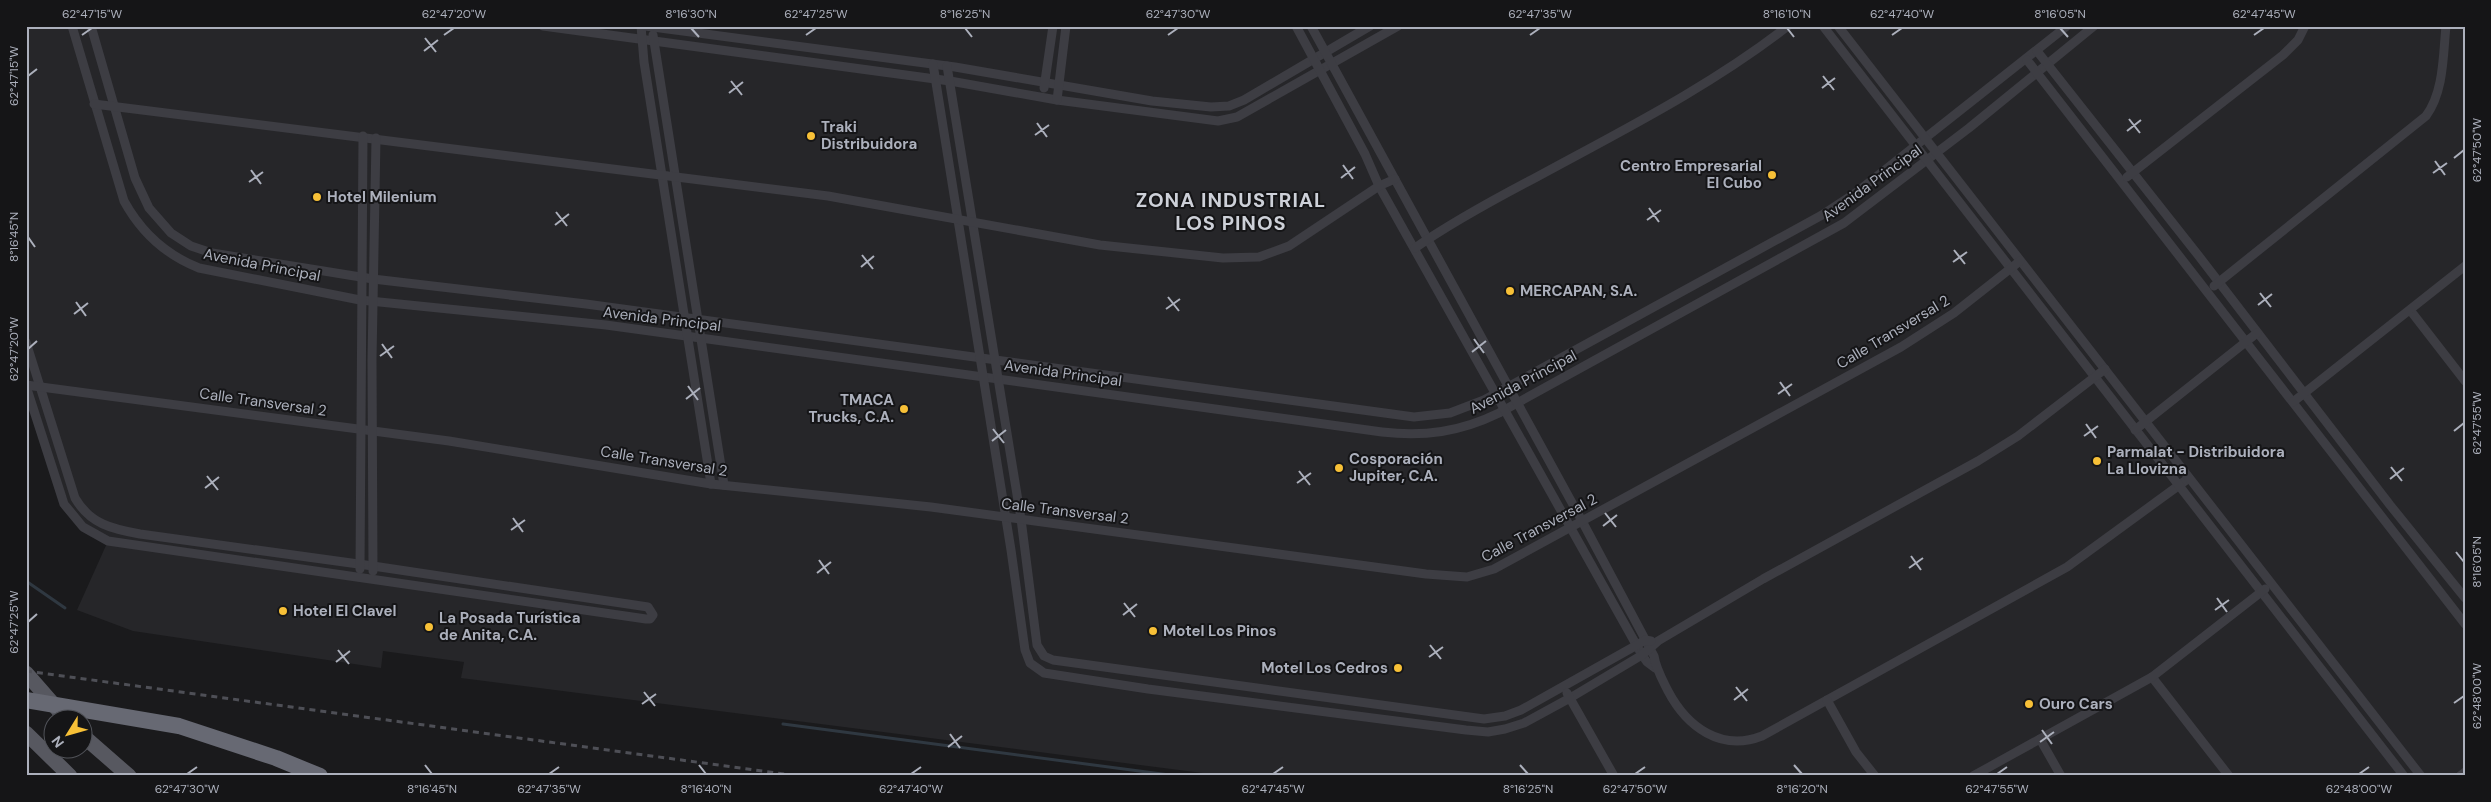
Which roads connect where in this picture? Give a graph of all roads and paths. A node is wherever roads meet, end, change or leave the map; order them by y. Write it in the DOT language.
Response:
graph roads {
  1 [pos="72,26"];
  2 [pos="91,26"];
  3 [pos="543,26"];
  4 [pos="641,26"];
  5 [pos="1053,26"];
  6 [pos="1066,26"];
  7 [pos="1296,26"];
  8 [pos="1311,26"];
  9 [pos="1370,26"];
  10 [pos="1398,26"];
  11 [pos="1788,26"];
  12 [pos="1823,26"];
  13 [pos="1838,26"];
  14 [pos="2067,26"];
  15 [pos="2094,26"];
  16 [pos="2305,26"];
  17 [pos="2446,26"];
  18 [pos="651,27"];
  19 [pos="641,39"];
  20 [pos="654,41"];
  21 [pos="1325,51"];
  22 [pos="2037,51"];
  23 [pos="1314,57"];
  24 [pos="2026,60"];
  25 [pos="1331,63"];
  26 [pos="933,64"];
  27 [pos="2048,64"];
  28 [pos="947,66"];
  29 [pos="1320,69"];
  30 [pos="2038,73"];
  31 [pos="935,79"];
  32 [pos="950,81"];
  33 [pos="1046,83"];
  34 [pos="1058,86"];
  35 [pos="1043,96"];
  36 [pos="1057,100"];
  37 [pos="94,104"];
  38 [pos="115,105"];
  39 [pos="1229,106"];
  40 [pos="1230,119"];
  41 [pos="362,136"];
  42 [pos="376,138"];
  43 [pos="1925,139"];
  44 [pos="1916,147"];
  45 [pos="1936,153"];
  46 [pos="1927,161"];
  47 [pos="2132,174"];
  48 [pos="662,176"];
  49 [pos="676,178"];
  50 [pos="1395,179"];
  51 [pos="2121,182"];
  52 [pos="1379,186"];
  53 [pos="958,220"];
  54 [pos="1813,220"];
  55 [pos="973,222"];
  56 [pos="1822,236"];
  57 [pos="1428,239"];
  58 [pos="1773,242"];
  59 [pos="1415,248"];
  60 [pos="1782,258"];
  61 [pos="2020,261"];
  62 [pos="2465,266"];
  63 [pos="2010,269"];
  64 [pos="360,278"];
  65 [pos="374,280"];
  66 [pos="2218,283"];
  67 [pos="2208,291"];
  68 [pos="360,300"];
  69 [pos="373,300"];
  70 [pos="2410,310"];
  71 [pos="684,318"];
  72 [pos="698,319"];
  73 [pos="2257,333"];
  74 [pos="687,336"];
  75 [pos="701,338"];
  76 [pos="26,342"];
  77 [pos="2246,342"];
  78 [pos="981,358"];
  79 [pos="996,360"];
  80 [pos="2105,369"];
  81 [pos="983,376"];
  82 [pos="2094,377"];
  83 [pos="998,378"];
  84 [pos="2465,381"];
  85 [pos="26,386"];
  86 [pos="40,386"];
  87 [pos="1509,387"];
  88 [pos="2304,392"];
  89 [pos="1496,394"];
  90 [pos="697,401"];
  91 [pos="712,402"];
  92 [pos="2293,402"];
  93 [pos="1518,403"];
  94 [pos="1505,410"];
  95 [pos="1435,416"];
  96 [pos="1414,417"];
  97 [pos="2146,422"];
  98 [pos="360,429"];
  99 [pos="372,430"];
  100 [pos="2135,430"];
  101 [pos="1414,434"];
  102 [pos="1434,434"];
  103 [pos="2189,478"];
  104 [pos="711,484"];
  105 [pos="724,485"];
  106 [pos="2178,486"];
  107 [pos="2390,505"];
  108 [pos="2378,514"];
  109 [pos="1006,517"];
  110 [pos="1021,519"];
  111 [pos="1582,521"];
  112 [pos="104,526"];
  113 [pos="1570,527"];
  114 [pos="98,536"];
  115 [pos="176,538"];
  116 [pos="175,552"];
  117 [pos="284,553"];
  118 [pos="360,564"];
  119 [pos="373,566"];
  120 [pos="284,567"];
  121 [pos="360,577"];
  122 [pos="373,579"];
  123 [pos="2271,584"];
  124 [pos="2261,592"];
  125 [pos="2465,598"];
  126 [pos="2465,624"];
  127 [pos="1645,640"];
  128 [pos="1658,641"];
  129 [pos="1636,645"];
  130 [pos="1646,652"];
  131 [pos="1044,656"];
  132 [pos="1030,663"];
  133 [pos="1100,666"];
  134 [pos="26,673"];
  135 [pos="2152,677"];
  136 [pos="1098,682"];
  137 [pos="1564,686"];
  138 [pos="1309,695"];
  139 [pos="1570,698"];
  140 [pos="26,700"];
  141 [pos="1827,700"];
  142 [pos="1412,709"];
  143 [pos="58,710"];
  144 [pos="1308,710"];
  145 [pos="1476,718"];
  146 [pos="1411,723"];
  147 [pos="1478,731"];
  148 [pos="27,734"];
  149 [pos="2040,739"];
  150 [pos="92,744"];
  151 [pos="2465,772"];
  152 [pos="70,776"];
  153 [pos="129,776"];
  154 [pos="320,776"];
  155 [pos="1614,776"];
  156 [pos="1875,776"];
  157 [pos="1973,776"];
  158 [pos="2062,776"];
  159 [pos="2229,776"];
  160 [pos="2404,776"];
  161 [pos="2421,776"];
  162 [pos="2460,776"];
  1 -- 37 [label="street, Avenida Principal"];
  2 -- 38 [label="street, Avenida Principal"];
  3 -- 19 [label="street"];
  4 -- 19 [label="street"];
  5 -- 33 [label="street"];
  6 -- 34 [label="street"];
  7 -- 23 [label="street"];
  8 -- 21 [label="street"];
  9 -- 21 [label="street"];
  10 -- 25 [label="street"];
  11 -- 57 [label="street"];
  12 -- 44 [label="street"];
  13 -- 43 [label="street"];
  14 -- 22 [label="street, Avenida Principal"];
  15 -- 27 [label="street, Avenida Principal"];
  16 -- 47 [label="street"];
  17 -- 66 [label="street"];
  18 -- 20 [label="street"];
  18 -- 26 [label="street"];
  19 -- 20 [label="street"];
  19 -- 48 [label="street"];
  20 -- 31 [label="street"];
  20 -- 49 [label="street"];
  21 -- 23 [label="street"];
  21 -- 25 [label="street"];
  22 -- 24 [label="street, Avenida Principal"];
  22 -- 27 [label="street"];
  23 -- 29 [label="street"];
  23 -- 39 [label="street"];
  24 -- 30 [label="street"];
  24 -- 43 [label="street, Avenida Principal"];
  25 -- 29 [label="street"];
  25 -- 50 [label="street"];
  26 -- 28 [label="street"];
  26 -- 31 [label="street"];
  27 -- 30 [label="street, Avenida Principal"];
  27 -- 47 [label="street"];
  28 -- 32 [label="street"];
  28 -- 33 [label="street"];
  29 -- 40 [label="street"];
  29 -- 52 [label="street"];
  30 -- 45 [label="street, Avenida Principal"];
  30 -- 51 [label="street"];
  31 -- 32 [label="street"];
  31 -- 53 [label="street"];
  32 -- 35 [label="street"];
  32 -- 55 [label="street"];
  33 -- 34 [label="street"];
  33 -- 35 [label="street"];
  34 -- 36 [label="street"];
  34 -- 39 [label="street"];
  35 -- 36 [label="street"];
  36 -- 40 [label="street"];
  37 -- 38 [label="street"];
  37 -- 68 [label="street, Avenida Principal"];
  38 -- 41 [label="street"];
  38 -- 64 [label="street, Avenida Principal"];
  39 -- 40 [label="street"];
  41 -- 42 [label="street"];
  41 -- 64 [label="street"];
  42 -- 48 [label="street"];
  42 -- 65 [label="street"];
  43 -- 44 [label="street, Avenida Principal"];
  43 -- 45 [label="street"];
  44 -- 46 [label="street"];
  44 -- 54 [label="street, Avenida Principal"];
  45 -- 46 [label="street, Avenida Principal"];
  45 -- 61 [label="street"];
  46 -- 56 [label="street, Avenida Principal"];
  46 -- 63 [label="street"];
  47 -- 51 [label="street"];
  47 -- 66 [label="street"];
  48 -- 49 [label="street"];
  48 -- 71 [label="street"];
  49 -- 53 [label="street"];
  49 -- 72 [label="street"];
  50 -- 52 [label="street"];
  50 -- 57 [label="street"];
  51 -- 67 [label="street"];
  52 -- 55 [label="street"];
  52 -- 59 [label="street"];
  53 -- 55 [label="street"];
  53 -- 78 [label="street"];
  54 -- 56 [label="street"];
  54 -- 58 [label="street, Avenida Principal"];
  55 -- 79 [label="street"];
  56 -- 60 [label="street, Avenida Principal"];
  57 -- 59 [label="street"];
  57 -- 87 [label="street"];
  58 -- 60 [label="street"];
  58 -- 87 [label="street, Avenida Principal"];
  59 -- 89 [label="street"];
  60 -- 93 [label="street, Avenida Principal"];
  61 -- 63 [label="street, Calle Transversal 2"];
  61 -- 80 [label="street"];
  62 -- 70 [label="street"];
  63 -- 82 [label="street"];
  63 -- 111 [label="street, Calle Transversal 2"];
  64 -- 65 [label="street, Avenida Principal"];
  64 -- 68 [label="street"];
  65 -- 69 [label="street"];
  65 -- 71 [label="street, Avenida Principal"];
  66 -- 67 [label="street"];
  66 -- 73 [label="street"];
  67 -- 77 [label="street"];
  68 -- 69 [label="street, Avenida Principal"];
  68 -- 98 [label="street"];
  69 -- 74 [label="street, Avenida Principal"];
  69 -- 99 [label="street"];
  70 -- 84 [label="street"];
  70 -- 88 [label="street"];
  71 -- 72 [label="street, Avenida Principal"];
  71 -- 74 [label="street"];
  72 -- 75 [label="street"];
  72 -- 78 [label="street, Avenida Principal"];
  73 -- 77 [label="street"];
  73 -- 88 [label="street"];
  74 -- 75 [label="street, Avenida Principal"];
  74 -- 90 [label="street"];
  75 -- 81 [label="street, Avenida Principal"];
  75 -- 91 [label="street"];
  76 -- 86 [label="street"];
  77 -- 92 [label="street"];
  77 -- 97 [label="street"];
  78 -- 79 [label="street, Avenida Principal"];
  78 -- 81 [label="street"];
  79 -- 83 [label="street"];
  79 -- 96 [label="street, Avenida Principal"];
  80 -- 82 [label="street"];
  80 -- 97 [label="street"];
  81 -- 83 [label="street, Avenida Principal"];
  81 -- 109 [label="street"];
  82 -- 100 [label="street"];
  82 -- 128 [label="street"];
  83 -- 101 [label="street, Avenida Principal"];
  83 -- 110 [label="street"];
  85 -- 86 [label="street, Calle Transversal 2"];
  85 -- 114 [label="street"];
  86 -- 98 [label="street, Calle Transversal 2"];
  86 -- 112 [label="street"];
  87 -- 89 [label="street, Avenida Principal"];
  87 -- 93 [label="street"];
  88 -- 92 [label="street"];
  88 -- 107 [label="street"];
  89 -- 94 [label="street"];
  89 -- 95 [label="street, Avenida Principal"];
  90 -- 91 [label="street"];
  90 -- 104 [label="street"];
  91 -- 105 [label="street"];
  92 -- 108 [label="street"];
  93 -- 94 [label="street, Avenida Principal"];
  93 -- 111 [label="street"];
  94 -- 102 [label="street, Avenida Principal"];
  94 -- 113 [label="street"];
  95 -- 96 [label="street, Avenida Principal"];
  95 -- 102 [label="street"];
  96 -- 101 [label="street"];
  97 -- 100 [label="street"];
  97 -- 103 [label="street"];
  98 -- 99 [label="street, Calle Transversal 2"];
  98 -- 118 [label="street"];
  99 -- 104 [label="street, Calle Transversal 2"];
  99 -- 119 [label="street"];
  100 -- 106 [label="street"];
  101 -- 102 [label="street, Avenida Principal"];
  103 -- 106 [label="street"];
  103 -- 123 [label="street"];
  104 -- 105 [label="street, Calle Transversal 2"];
  105 -- 109 [label="street, Calle Transversal 2"];
  106 -- 124 [label="street"];
  106 -- 141 [label="street"];
  107 -- 108 [label="street"];
  107 -- 125 [label="street"];
  108 -- 126 [label="street"];
  109 -- 110 [label="street, Calle Transversal 2"];
  109 -- 132 [label="street"];
  110 -- 113 [label="street, Calle Transversal 2"];
  110 -- 131 [label="street"];
  111 -- 113 [label="street, Calle Transversal 2"];
  111 -- 127 [label="street"];
  112 -- 114 [label="street"];
  112 -- 115 [label="street"];
  113 -- 129 [label="street"];
  114 -- 116 [label="street"];
  115 -- 116 [label="street"];
  115 -- 117 [label="street"];
  116 -- 120 [label="street"];
  117 -- 118 [label="street"];
  117 -- 120 [label="street"];
  118 -- 119 [label="street"];
  118 -- 121 [label="street"];
  119 -- 122 [label="street"];
  119 -- 122 [label="street"];
  120 -- 121 [label="street"];
  121 -- 122 [label="street"];
  123 -- 124 [label="street"];
  123 -- 161 [label="street"];
  124 -- 135 [label="street"];
  124 -- 160 [label="street"];
  127 -- 128 [label="street"];
  127 -- 129 [label="street"];
  127 -- 130 [label="street"];
  128 -- 130 [label="street"];
  129 -- 130 [label="street"];
  129 -- 137 [label="street"];
  130 -- 139 [label="street"];
  130 -- 141 [label="street"];
  131 -- 132 [label="street"];
  131 -- 133 [label="street"];
  132 -- 136 [label="street"];
  133 -- 136 [label="street"];
  133 -- 138 [label="street"];
  134 -- 143 [label="main road"];
  135 -- 149 [label="street"];
  135 -- 159 [label="street"];
  136 -- 144 [label="street"];
  137 -- 139 [label="street"];
  137 -- 145 [label="street"];
  138 -- 142 [label="street"];
  138 -- 144 [label="street"];
  139 -- 147 [label="street"];
  139 -- 155 [label="street"];
  140 -- 154 [label="highway"];
  141 -- 156 [label="street"];
  142 -- 145 [label="street"];
  142 -- 146 [label="street"];
  144 -- 146 [label="street"];
  145 -- 147 [label="street"];
  146 -- 147 [label="street"];
  148 -- 152 [label="main road"];
  149 -- 157 [label="street"];
  149 -- 158 [label="street"];
  150 -- 153 [label="main road"];
  151 -- 162 [label="street"];
}
